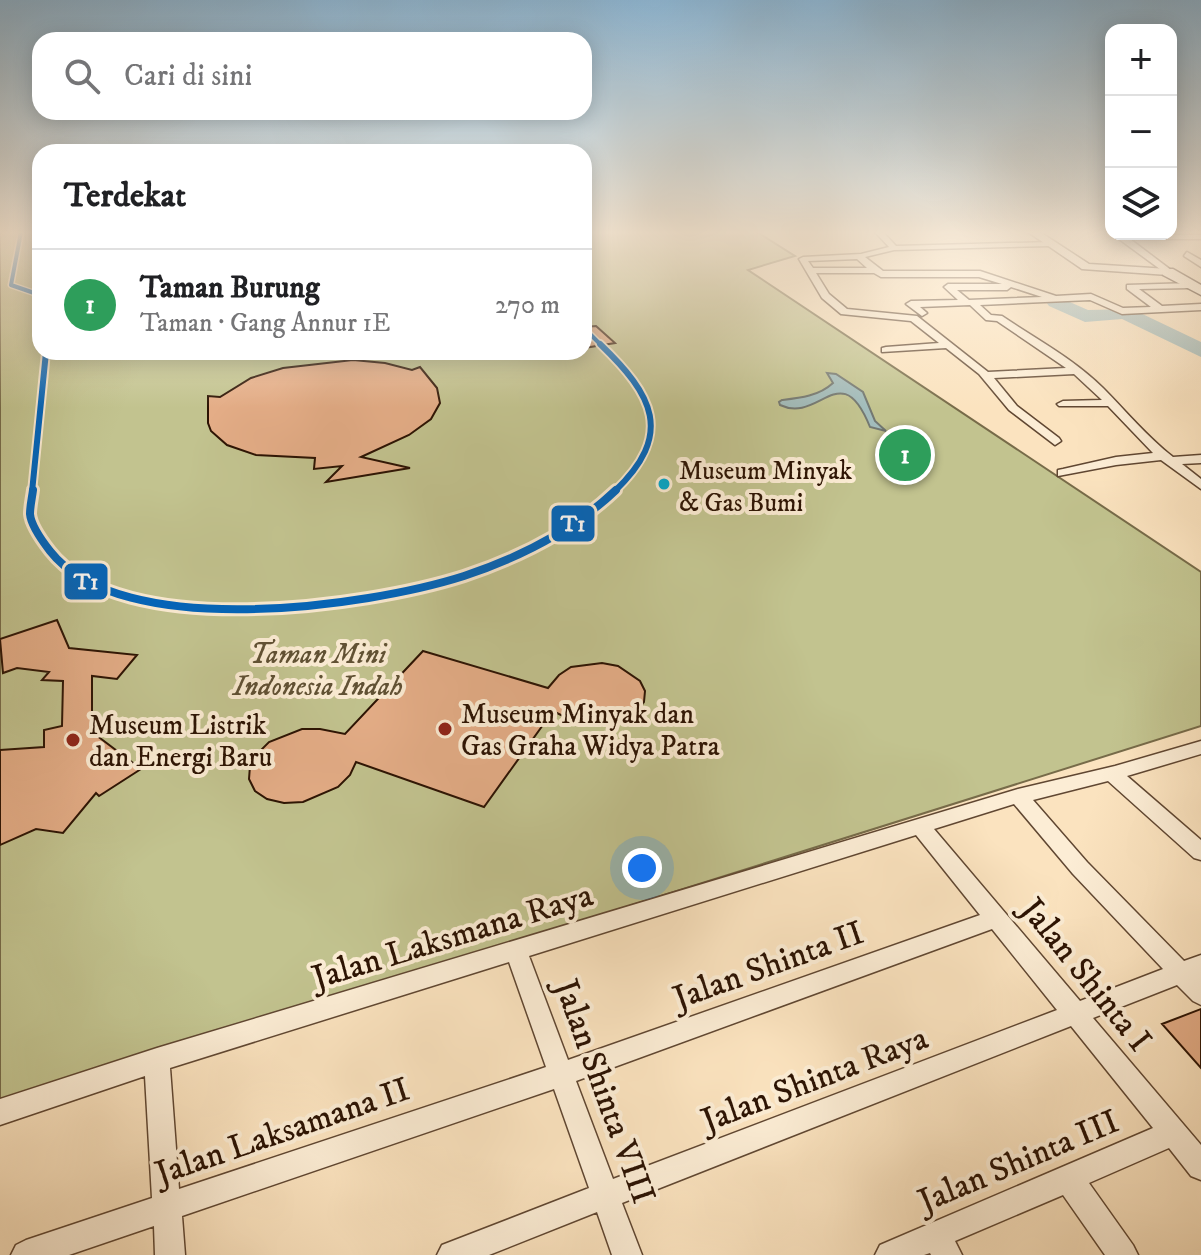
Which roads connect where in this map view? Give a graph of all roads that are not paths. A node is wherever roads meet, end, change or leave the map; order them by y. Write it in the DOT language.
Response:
graph roads {
  1 [pos="822,291"];
  2 [pos="953,291"];
  3 [pos="1031,291"];
  4 [pos="1135,291"];
  5 [pos="1051,300"];
  6 [pos="969,302"];
  7 [pos="1201,307"];
  8 [pos="1159,308"];
  9 [pos="994,311"];
  10 [pos="982,312"];
  11 [pos="922,313"];
  12 [pos="904,315"];
  13 [pos="948,345"];
  14 [pos="886,350"];
  15 [pos="965,359"];
  16 [pos="942,360"];
  17 [pos="1077,371"];
  18 [pos="986,375"];
  19 [pos="1111,403"];
  20 [pos="1063,404"];
  21 [pos="1055,441"];
  22 [pos="1165,458"];
  23 [pos="1201,459"];
  24 [pos="1063,473"];
  25 [pos="1201,485"];
  26 [pos="1201,747"];
  27 [pos="1112,774"];
  28 [pos="1018,796"];
  29 [pos="920,826"];
  30 [pos="1200,850"];
  31 [pos="997,918"];
  32 [pos="516,951"];
  33 [pos="1191,969"];
  34 [pos="1201,994"];
  35 [pos="1076,1016"];
  36 [pos="157,1060"];
  37 [pos="562,1074"];
  38 [pos="0,1112"];
  39 [pos="1174,1133"];
  40 [pos="1201,1166"];
  41 [pos="1068,1178"];
  42 [pos="607,1197"];
  43 [pos="166,1207"];
  44 [pos="941,1245"];
  45 [pos="26,1255"];
  46 [pos="170,1255"];
  47 [pos="452,1255"];
  48 [pos="627,1255"];
  49 [pos="890,1255"];
  50 [pos="1123,1255"];
  1 -- 12 [label="street"];
  2 -- 6 [label="street"];
  3 -- 5 [label="street"];
  4 -- 8 [label="street"];
  5 -- 6 [label="street"];
  5 -- 8 [label="street"];
  6 -- 10 [label="street"];
  6 -- 11 [label="street"];
  7 -- 8 [label="street"];
  9 -- 10 [label="street"];
  10 -- 11 [label="street"];
  10 -- 17 [label="street"];
  11 -- 12 [label="street"];
  12 -- 13 [label="street"];
  13 -- 14 [label="street"];
  13 -- 15 [label="street"];
  15 -- 16 [label="street"];
  15 -- 18 [label="street"];
  17 -- 18 [label="street"];
  17 -- 19 [label="street"];
  18 -- 21 [label="street"];
  19 -- 20 [label="street"];
  19 -- 22 [label="street"];
  22 -- 23 [label="street"];
  22 -- 24 [label="street"];
  22 -- 25 [label="street"];
  26 -- 27 [label="street, Jalan Laksmana Raya"];
  27 -- 28 [label="street, Jalan Laksmana Raya"];
  27 -- 30 [label="street"];
  28 -- 29 [label="street, Jalan Laksmana Raya"];
  28 -- 33 [label="street"];
  29 -- 31 [label="street, Jalan Shinta I"];
  29 -- 32 [label="street, Jalan Laksmana Raya"];
  31 -- 35 [label="street, Jalan Shinta I"];
  31 -- 37 [label="street, Jalan Shinta II"];
  32 -- 36 [label="street, Jalan Laksmana Raya"];
  32 -- 37 [label="street, Jalan Shinta VIII"];
  33 -- 34 [label="street"];
  33 -- 35 [label="street, Jalan Shinta Raya"];
  35 -- 39 [label="street, Jalan Shinta I"];
  35 -- 42 [label="street, Jalan Shinta Raya"];
  36 -- 38 [label="street, Jalan Laksmana Raya"];
  36 -- 43 [label="street"];
  37 -- 42 [label="street, Jalan Shinta VIII"];
  37 -- 43 [label="street, Jalan Laksamana II"];
  39 -- 40 [label="street, Jalan Shinta I"];
  39 -- 41 [label="street, Jalan Shinta III"];
  41 -- 44 [label="street, Jalan Shinta III"];
  41 -- 50 [label="street"];
  42 -- 47 [label="street, Jalan Shinta Raya"];
  42 -- 48 [label="street, Jalan Shinta VIII"];
  43 -- 45 [label="street, Jalan Laksamana II"];
  43 -- 46 [label="street"];
  44 -- 49 [label="street, Jalan Shinta III"];
}
